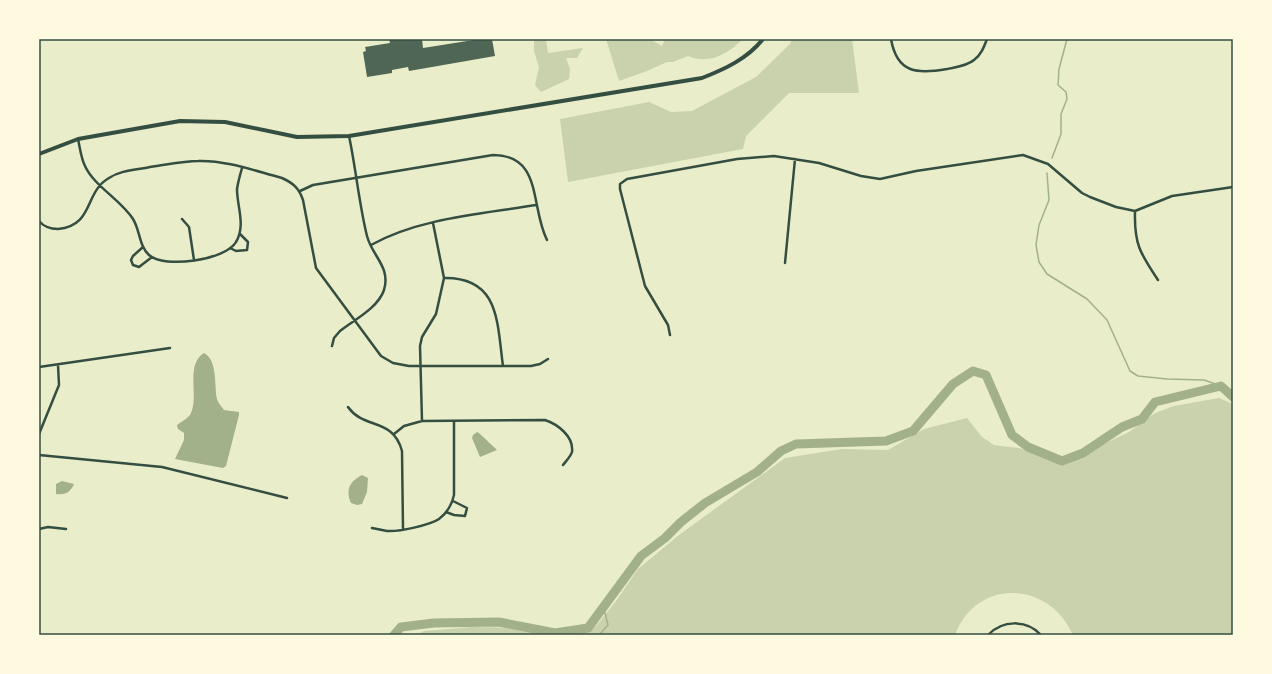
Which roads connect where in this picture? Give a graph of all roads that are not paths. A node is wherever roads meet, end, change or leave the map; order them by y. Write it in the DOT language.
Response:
graph roads {
  1 [pos="763,39"];
  2 [pos="891,39"];
  3 [pos="987,39"];
  4 [pos="349,136"];
  5 [pos="78,139"];
  6 [pos="39,154"];
  7 [pos="794,159"];
  8 [pos="242,168"];
  9 [pos="357,178"];
  10 [pos="100,184"];
  11 [pos="1233,187"];
  12 [pos="300,191"];
  13 [pos="536,205"];
  14 [pos="1135,211"];
  15 [pos="182,219"];
  16 [pos="39,221"];
  17 [pos="433,222"];
  18 [pos="240,234"];
  19 [pos="547,240"];
  20 [pos="371,245"];
  21 [pos="143,247"];
  22 [pos="230,248"];
  23 [pos="152,257"];
  24 [pos="194,260"];
  25 [pos="785,263"];
  26 [pos="444,278"];
  27 [pos="1158,280"];
  28 [pos="354,320"];
  29 [pos="670,335"];
  30 [pos="332,346"];
  31 [pos="170,348"];
  32 [pos="548,359"];
  33 [pos="58,365"];
  34 [pos="421,366"];
  35 [pos="502,366"];
  36 [pos="39,367"];
  37 [pos="348,407"];
  38 [pos="422,421"];
  39 [pos="454,421"];
  40 [pos="39,434"];
  41 [pos="394,434"];
  42 [pos="39,455"];
  43 [pos="564,465"];
  44 [pos="287,498"];
  45 [pos="453,501"];
  46 [pos="446,512"];
  47 [pos="39,528"];
  48 [pos="372,528"];
  49 [pos="66,529"];
  50 [pos="403,529"];
  51 [pos="988,635"];
  52 [pos="1041,635"];
  1 -- 4 [label="main road"];
  2 -- 3 [label="street"];
  4 -- 5 [label="main road"];
  4 -- 9 [label="street"];
  5 -- 6 [label="main road"];
  5 -- 10 [label="street"];
  7 -- 14 [label="street"];
  7 -- 25 [label="street"];
  7 -- 29 [label="street"];
  8 -- 10 [label="street"];
  8 -- 12 [label="street"];
  8 -- 18 [label="street"];
  9 -- 12 [label="street"];
  9 -- 13 [label="street"];
  9 -- 20 [label="street"];
  10 -- 16 [label="street"];
  10 -- 21 [label="street"];
  11 -- 14 [label="street"];
  12 -- 28 [label="street"];
  13 -- 17 [label="street"];
  13 -- 19 [label="street"];
  14 -- 27 [label="street"];
  15 -- 24 [label="street"];
  17 -- 20 [label="street"];
  17 -- 26 [label="street"];
  18 -- 22 [label="street"];
  18 -- 22 [label="street"];
  20 -- 28 [label="street"];
  21 -- 23 [label="street"];
  21 -- 23 [label="street"];
  22 -- 24 [label="street"];
  23 -- 24 [label="street"];
  26 -- 34 [label="street"];
  26 -- 35 [label="street"];
  28 -- 30 [label="street"];
  28 -- 34 [label="street"];
  31 -- 33 [label="street"];
  32 -- 35 [label="street"];
  33 -- 36 [label="street"];
  33 -- 40 [label="street"];
  34 -- 35 [label="street"];
  34 -- 38 [label="street"];
  37 -- 41 [label="street"];
  38 -- 39 [label="street"];
  38 -- 41 [label="street"];
  39 -- 43 [label="street"];
  39 -- 45 [label="street"];
  41 -- 50 [label="street"];
  42 -- 44 [label="street"];
  45 -- 46 [label="street"];
  45 -- 46 [label="street"];
  46 -- 50 [label="street"];
  47 -- 49 [label="street"];
  48 -- 50 [label="street"];
  51 -- 52 [label="street"];
}
